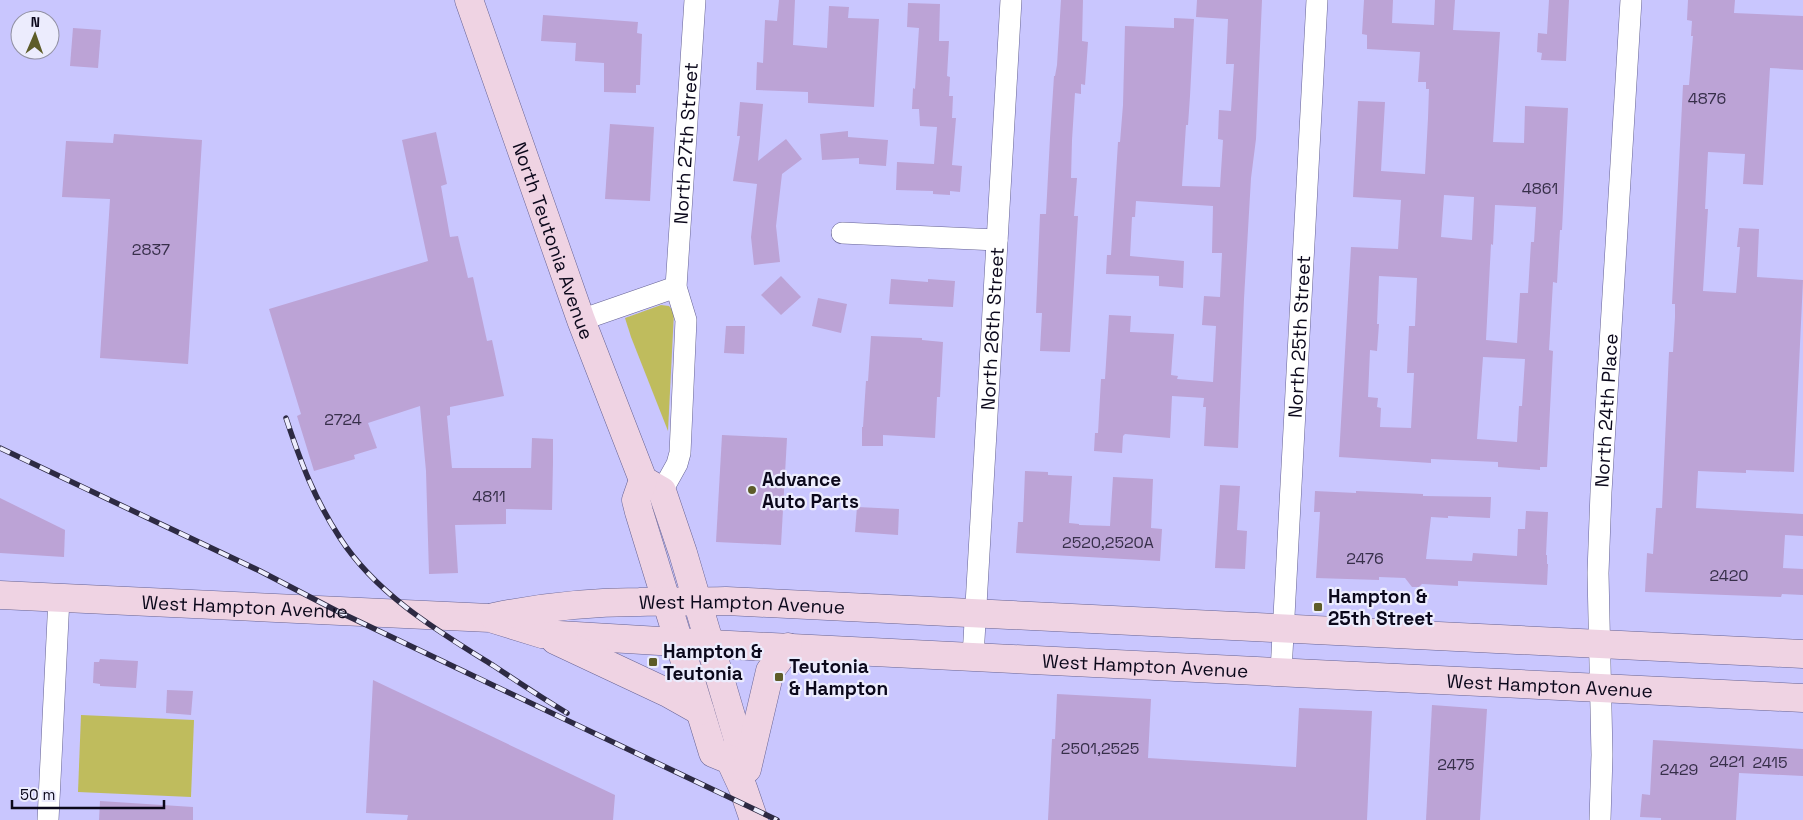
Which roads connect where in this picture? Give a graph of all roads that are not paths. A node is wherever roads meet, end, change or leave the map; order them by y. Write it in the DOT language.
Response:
graph roads {
  1 [pos="469,0"];
  2 [pos="695,0"];
  3 [pos="1011,0"];
  4 [pos="1317,0"];
  5 [pos="1631,0"];
  6 [pos="842,233"];
  7 [pos="997,240"];
  8 [pos="676,287"];
  9 [pos="581,320"];
  10 [pos="652,486"];
  11 [pos="0,595"];
  12 [pos="59,598"];
  13 [pos="666,602"];
  14 [pos="697,602"];
  15 [pos="975,613"];
  16 [pos="490,618"];
  17 [pos="1283,629"];
  18 [pos="542,634"];
  19 [pos="680,642"];
  20 [pos="710,644"];
  21 [pos="1599,644"];
  22 [pos="788,647"];
  23 [pos="1803,654"];
  24 [pos="973,656"];
  25 [pos="1281,672"];
  26 [pos="1600,688"];
  27 [pos="1803,698"];
  28 [pos="700,711"];
  29 [pos="730,760"];
  30 [pos="743,788"];
  31 [pos="48,820"];
  32 [pos="754,820"];
  33 [pos="1600,820"];
  1 -- 9 [label="main road, North Teutonia Avenue"];
  2 -- 8 [label="street, North 27th Street"];
  3 -- 7 [label="street, North 26th Street"];
  4 -- 17 [label="street, North 25th Street"];
  5 -- 21 [label="street, North 24th Place"];
  6 -- 7 [label="street"];
  7 -- 15 [label="street, North 26th Street"];
  8 -- 9 [label="street"];
  8 -- 10 [label="street, North 27th Street"];
  9 -- 10 [label="main road, North Teutonia Avenue"];
  10 -- 13 [label="main road"];
  10 -- 14 [label="main road, North Teutonia Avenue"];
  11 -- 12 [label="main road, West Hampton Avenue"];
  12 -- 16 [label="main road, West Hampton Avenue"];
  12 -- 31 [label="street"];
  13 -- 14 [label="main road, West Hampton Avenue"];
  13 -- 16 [label="main road, West Hampton Avenue"];
  13 -- 19 [label="main road"];
  14 -- 15 [label="main road, West Hampton Avenue"];
  14 -- 20 [label="main road, North Teutonia Avenue"];
  15 -- 17 [label="main road, West Hampton Avenue"];
  15 -- 24 [label="street, North 26th Street"];
  16 -- 18 [label="main road, West Hampton Avenue"];
  17 -- 21 [label="main road, West Hampton Avenue"];
  17 -- 25 [label="street, North 25th Street"];
  18 -- 19 [label="main road, West Hampton Avenue"];
  18 -- 28 [label="main road"];
  19 -- 20 [label="main road, West Hampton Avenue"];
  19 -- 28 [label="main road"];
  20 -- 22 [label="main road, West Hampton Avenue"];
  20 -- 29 [label="main road, North Teutonia Avenue"];
  21 -- 23 [label="main road, West Hampton Avenue"];
  21 -- 26 [label="street, North 24th Place"];
  22 -- 24 [label="main road, West Hampton Avenue"];
  22 -- 30 [label="main road"];
  24 -- 25 [label="main road, West Hampton Avenue"];
  25 -- 26 [label="main road, West Hampton Avenue"];
  26 -- 27 [label="main road, West Hampton Avenue"];
  26 -- 33 [label="street, North 24th Place"];
  28 -- 29 [label="main road"];
  29 -- 30 [label="main road"];
  30 -- 32 [label="main road"];
}
